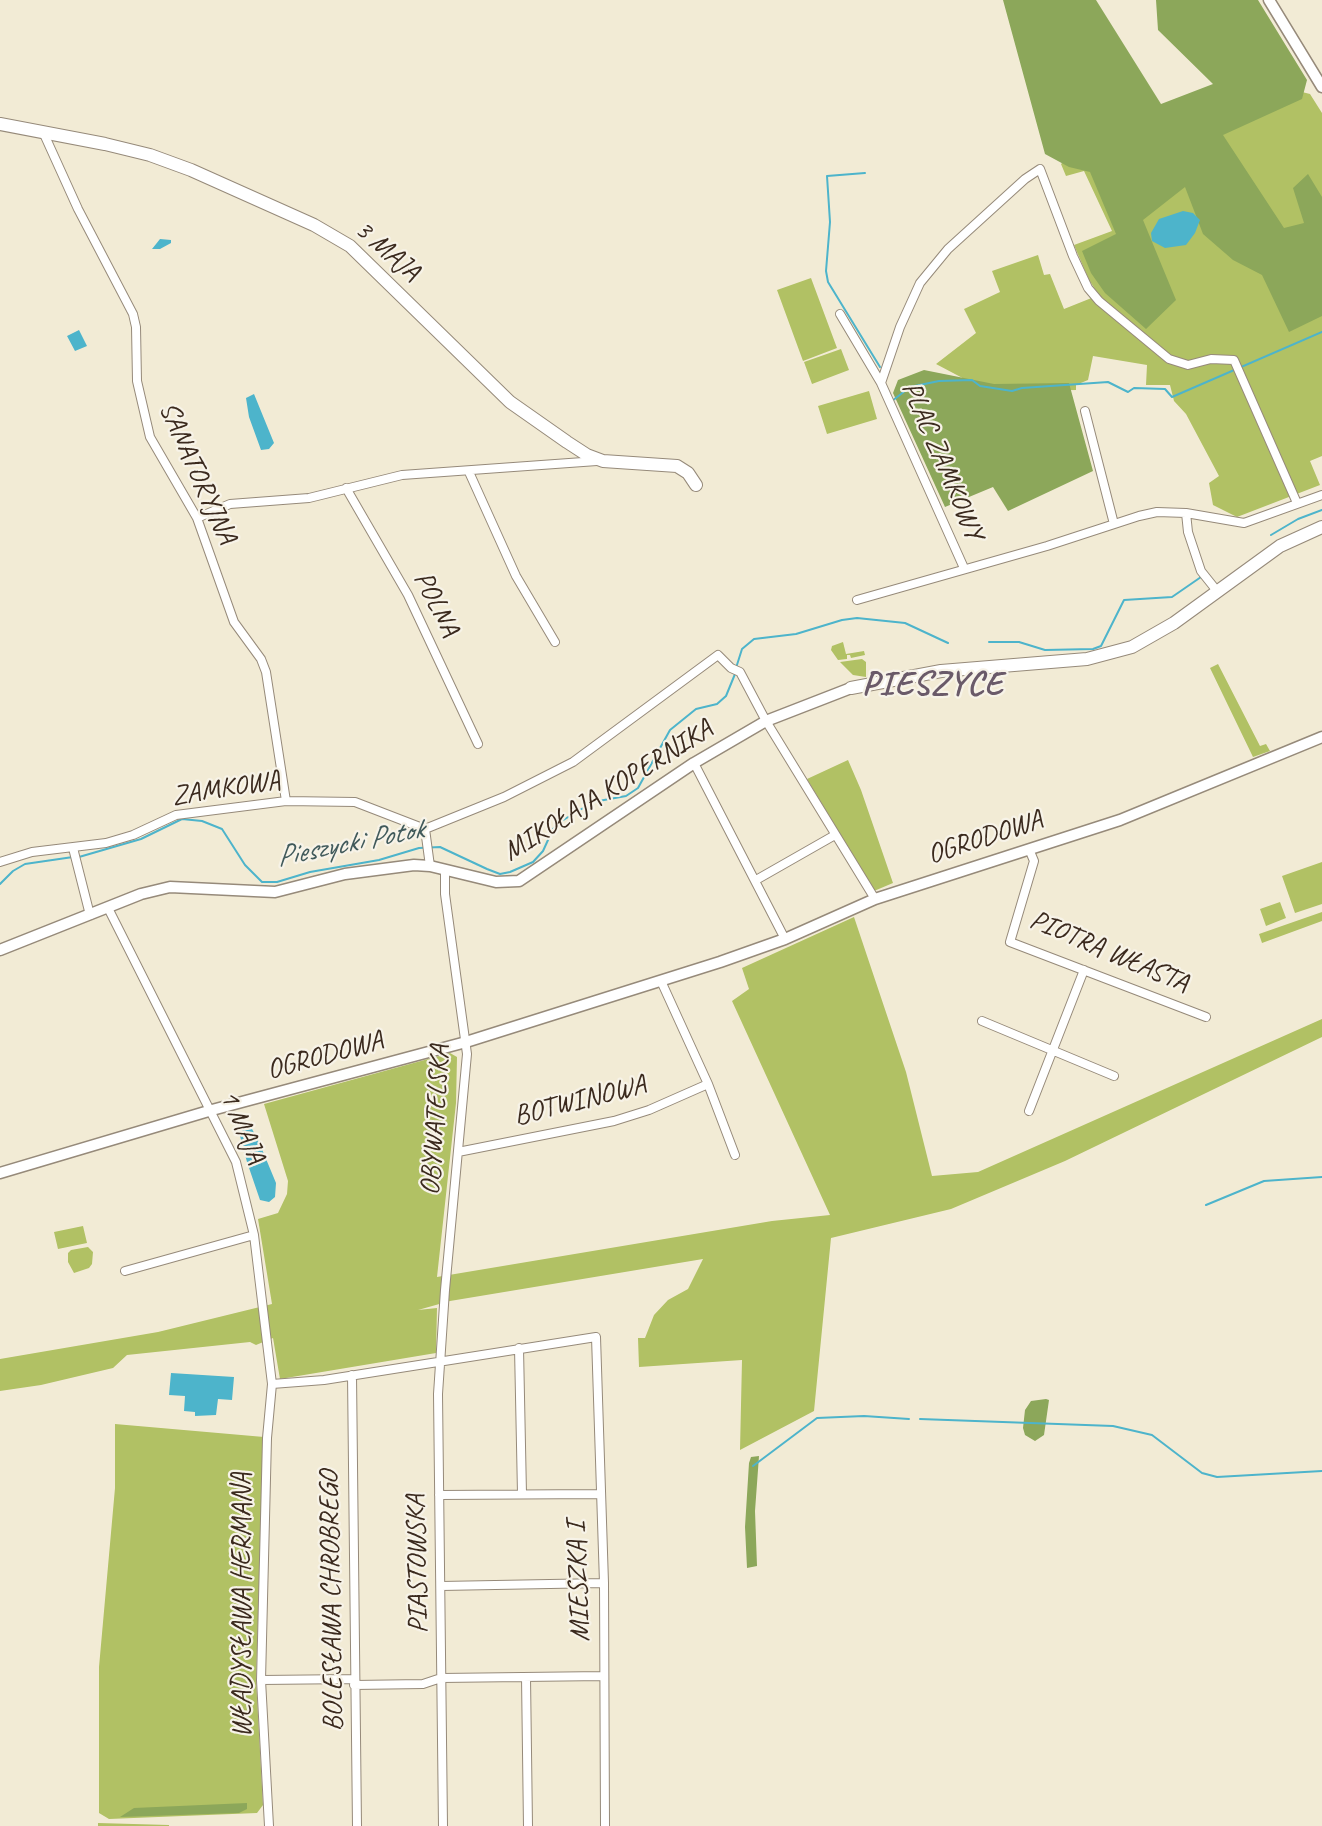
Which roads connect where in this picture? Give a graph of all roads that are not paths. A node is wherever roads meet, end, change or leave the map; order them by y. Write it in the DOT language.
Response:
graph roads {
  1 [pos="1269,0"];
  2 [pos="1322,87"];
  3 [pos="0,124"];
  4 [pos="44,134"];
  5 [pos="840,315"];
  6 [pos="881,383"];
  7 [pos="1085,411"];
  8 [pos="603,461"];
  9 [pos="469,472"];
  10 [pos="696,485"];
  11 [pos="346,488"];
  12 [pos="1322,495"];
  13 [pos="1297,503"];
  14 [pos="1186,513"];
  15 [pos="197,518"];
  16 [pos="1114,524"];
  17 [pos="1322,527"];
  18 [pos="964,568"];
  19 [pos="1213,587"];
  20 [pos="857,600"];
  21 [pos="555,642"];
  22 [pos="851,688"];
  23 [pos="766,721"];
  24 [pos="1322,737"];
  25 [pos="477,744"];
  26 [pos="694,763"];
  27 [pos="286,801"];
  28 [pos="425,829"];
  29 [pos="835,836"];
  30 [pos="1029,849"];
  31 [pos="74,854"];
  32 [pos="0,862"];
  33 [pos="430,866"];
  34 [pos="445,870"];
  35 [pos="756,880"];
  36 [pos="875,899"];
  37 [pos="108,908"];
  38 [pos="90,915"];
  39 [pos="785,939"];
  40 [pos="0,950"];
  41 [pos="1084,970"];
  42 [pos="661,981"];
  43 [pos="1206,1017"];
  44 [pos="982,1021"];
  45 [pos="466,1042"];
  46 [pos="1054,1051"];
  47 [pos="1114,1076"];
  48 [pos="708,1084"];
  49 [pos="212,1110"];
  50 [pos="1029,1111"];
  51 [pos="458,1152"];
  52 [pos="735,1155"];
  53 [pos="0,1173"];
  54 [pos="254,1235"];
  55 [pos="125,1271"];
  56 [pos="444,1302"];
  57 [pos="519,1348"];
  58 [pos="439,1361"];
  59 [pos="351,1375"];
  60 [pos="272,1384"];
  61 [pos="522,1494"];
  62 [pos="599,1494"];
  63 [pos="439,1495"];
  64 [pos="604,1583"];
  65 [pos="441,1586"];
  66 [pos="604,1676"];
  67 [pos="526,1677"];
  68 [pos="441,1678"];
  69 [pos="261,1680"];
  70 [pos="354,1682"];
  71 [pos="269,1826"];
  72 [pos="357,1826"];
  73 [pos="443,1826"];
  74 [pos="528,1826"];
  75 [pos="605,1826"];
  1 -- 2 [label="street"];
  3 -- 4 [label="main road, 3 MAJA"];
  4 -- 8 [label="main road, 3 MAJA"];
  4 -- 15 [label="street, SANATORYJNA"];
  5 -- 6 [label="street"];
  6 -- 13 [label="street, PLAC ZAMKOWY"];
  6 -- 18 [label="street, PLAC ZAMKOWY"];
  7 -- 16 [label="street"];
  8 -- 9 [label="street"];
  8 -- 10 [label="main road, 3 MAJA"];
  9 -- 11 [label="street"];
  9 -- 21 [label="street"];
  11 -- 15 [label="street"];
  11 -- 25 [label="street, POLNA"];
  12 -- 13 [label="street"];
  13 -- 14 [label="street"];
  14 -- 16 [label="street"];
  14 -- 19 [label="street"];
  15 -- 27 [label="street, SANATORYJNA"];
  16 -- 18 [label="street"];
  17 -- 19 [label="main road"];
  18 -- 20 [label="street"];
  19 -- 22 [label="main road"];
  22 -- 23 [label="street, MIKOŁAJA KOPERNIKA"];
  23 -- 26 [label="street, MIKOŁAJA KOPERNIKA"];
  23 -- 28 [label="street"];
  23 -- 29 [label="street"];
  24 -- 30 [label="street, OGRODOWA"];
  26 -- 34 [label="street, MIKOŁAJA KOPERNIKA"];
  26 -- 35 [label="street"];
  27 -- 28 [label="street, ZAMKOWA"];
  27 -- 31 [label="street, ZAMKOWA"];
  28 -- 33 [label="street"];
  29 -- 35 [label="street"];
  29 -- 36 [label="street"];
  30 -- 36 [label="street, OGRODOWA"];
  30 -- 41 [label="street, PIOTRA WŁASTA"];
  31 -- 32 [label="street, ZAMKOWA"];
  31 -- 38 [label="street"];
  33 -- 34 [label="street, MIKOŁAJA KOPERNIKA"];
  33 -- 37 [label="street, MIKOŁAJA KOPERNIKA"];
  34 -- 45 [label="street, OBYWATELSKA"];
  35 -- 39 [label="street"];
  36 -- 39 [label="street, OGRODOWA"];
  37 -- 38 [label="street, MIKOŁAJA KOPERNIKA"];
  37 -- 49 [label="street, 1 MAJA"];
  38 -- 40 [label="street, MIKOŁAJA KOPERNIKA"];
  39 -- 42 [label="street, OGRODOWA"];
  41 -- 43 [label="street, PIOTRA WŁASTA"];
  41 -- 46 [label="street"];
  42 -- 45 [label="street, OGRODOWA"];
  42 -- 48 [label="street"];
  44 -- 46 [label="street"];
  45 -- 49 [label="street, OGRODOWA"];
  45 -- 51 [label="street, OBYWATELSKA"];
  46 -- 47 [label="street"];
  46 -- 50 [label="street"];
  48 -- 51 [label="street, BOTWINOWA"];
  48 -- 52 [label="street"];
  49 -- 53 [label="street, OGRODOWA"];
  49 -- 54 [label="street, 1 MAJA"];
  51 -- 56 [label="street, OBYWATELSKA"];
  54 -- 55 [label="street"];
  54 -- 60 [label="street, 1 MAJA"];
  56 -- 58 [label="street, PIASTOWSKA"];
  57 -- 58 [label="street"];
  57 -- 61 [label="street"];
  57 -- 62 [label="street, MIESZKA I"];
  58 -- 59 [label="street"];
  58 -- 63 [label="street, PIASTOWSKA"];
  59 -- 60 [label="street"];
  59 -- 70 [label="street, BOLESŁAWA CHROBREGO"];
  60 -- 69 [label="street, WŁADYSŁAWA HERMANA"];
  61 -- 62 [label="street"];
  61 -- 63 [label="street"];
  62 -- 64 [label="street, MIESZKA I"];
  63 -- 65 [label="street, PIASTOWSKA"];
  64 -- 65 [label="street"];
  64 -- 66 [label="street, MIESZKA I"];
  65 -- 68 [label="street, PIASTOWSKA"];
  66 -- 67 [label="street"];
  66 -- 75 [label="street, MIESZKA I"];
  67 -- 68 [label="street"];
  67 -- 74 [label="street"];
  68 -- 70 [label="street"];
  68 -- 73 [label="street, PIASTOWSKA"];
  69 -- 70 [label="street"];
  69 -- 71 [label="street, WŁADYSŁAWA HERMANA"];
  70 -- 72 [label="street, BOLESŁAWA CHROBREGO"];
}
